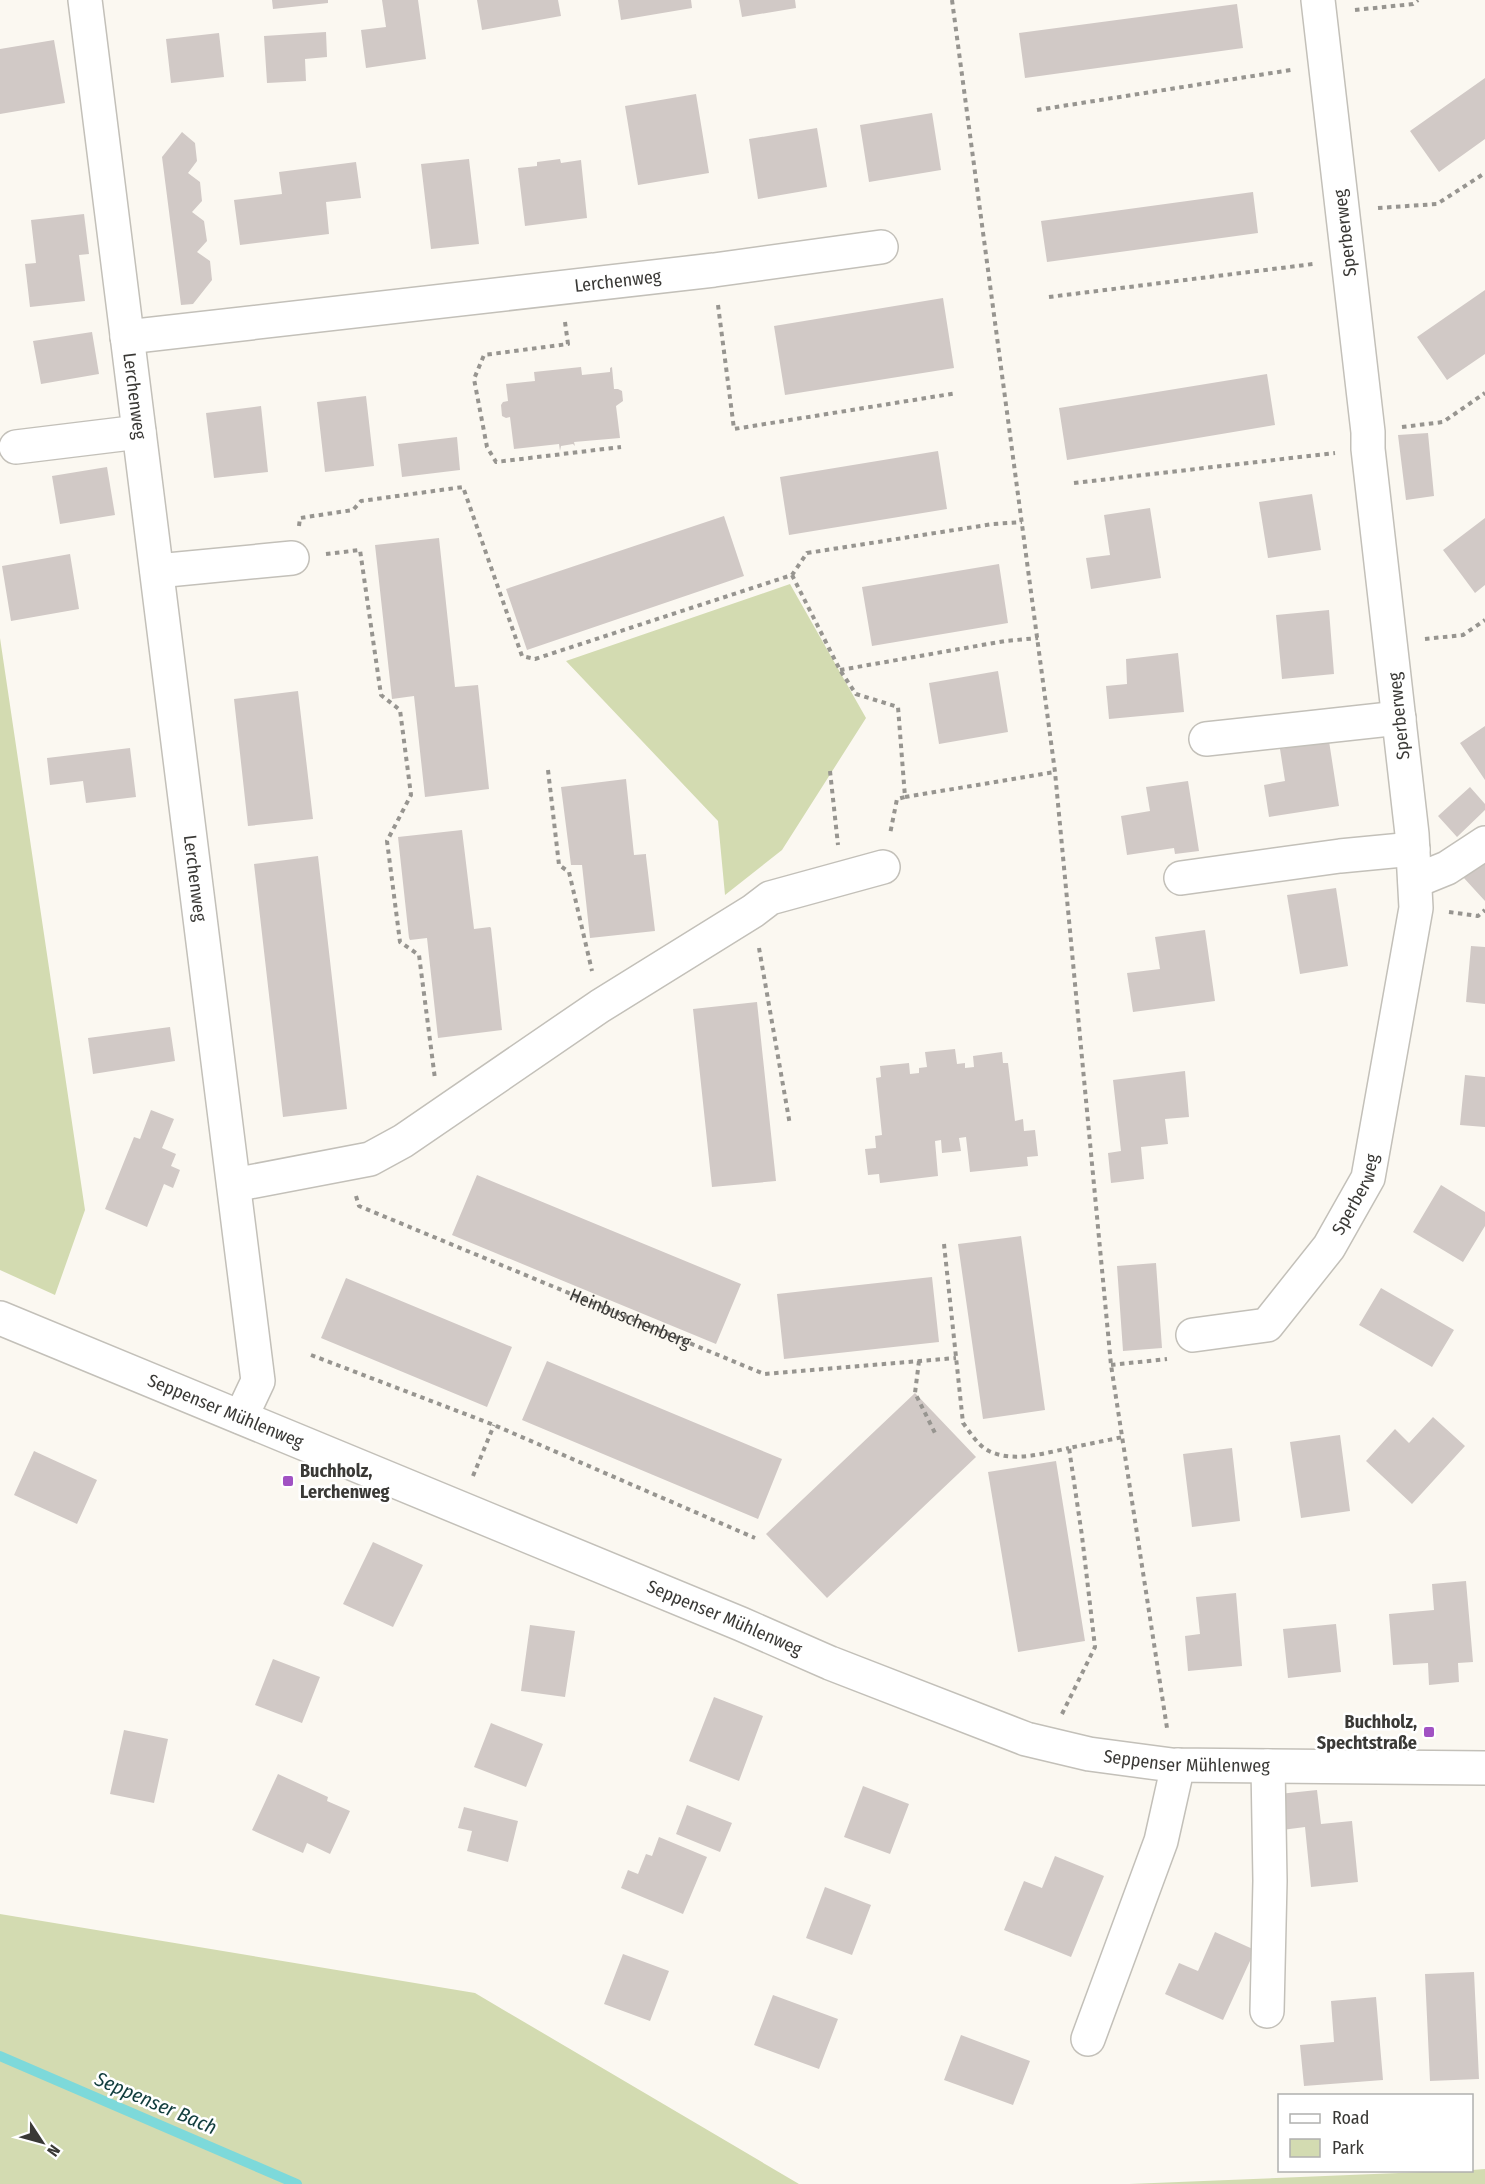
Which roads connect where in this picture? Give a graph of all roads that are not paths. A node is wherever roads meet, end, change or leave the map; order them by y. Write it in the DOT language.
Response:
graph roads {
  1 [pos="85,0"];
  2 [pos="1319,7"];
  3 [pos="881,247"];
  4 [pos="127,337"];
  5 [pos="139,432"];
  6 [pos="16,447"];
  7 [pos="292,558"];
  8 [pos="157,571"];
  9 [pos="1399,718"];
  10 [pos="1206,739"];
  11 [pos="1485,843"];
  12 [pos="1413,849"];
  13 [pos="883,867"];
  14 [pos="1181,878"];
  15 [pos="1415,881"];
  16 [pos="234,1185"];
  17 [pos="0,1318"];
  18 [pos="1193,1335"];
  19 [pos="241,1417"];
  20 [pos="1175,1765"];
  21 [pos="1268,1766"];
  22 [pos="1485,1768"];
  23 [pos="1267,2011"];
  24 [pos="1088,2039"];
  1 -- 4 [label="street, Lerchenweg"];
  2 -- 9 [label="street, Sperberweg"];
  3 -- 4 [label="street, Lerchenweg"];
  4 -- 5 [label="street, Lerchenweg"];
  5 -- 6 [label="street"];
  5 -- 8 [label="street, Lerchenweg"];
  7 -- 8 [label="street"];
  8 -- 16 [label="street, Lerchenweg"];
  9 -- 10 [label="street"];
  9 -- 12 [label="street, Sperberweg"];
  11 -- 15 [label="street"];
  12 -- 14 [label="street"];
  12 -- 15 [label="street, Sperberweg"];
  13 -- 16 [label="street"];
  15 -- 18 [label="street, Sperberweg"];
  16 -- 19 [label="street, Lerchenweg"];
  17 -- 19 [label="street, Seppenser Mühlenweg"];
  19 -- 20 [label="street, Seppenser Mühlenweg"];
  20 -- 21 [label="street, Seppenser Mühlenweg"];
  20 -- 24 [label="street"];
  21 -- 22 [label="street, Seppenser Mühlenweg"];
  21 -- 23 [label="street"];
}
